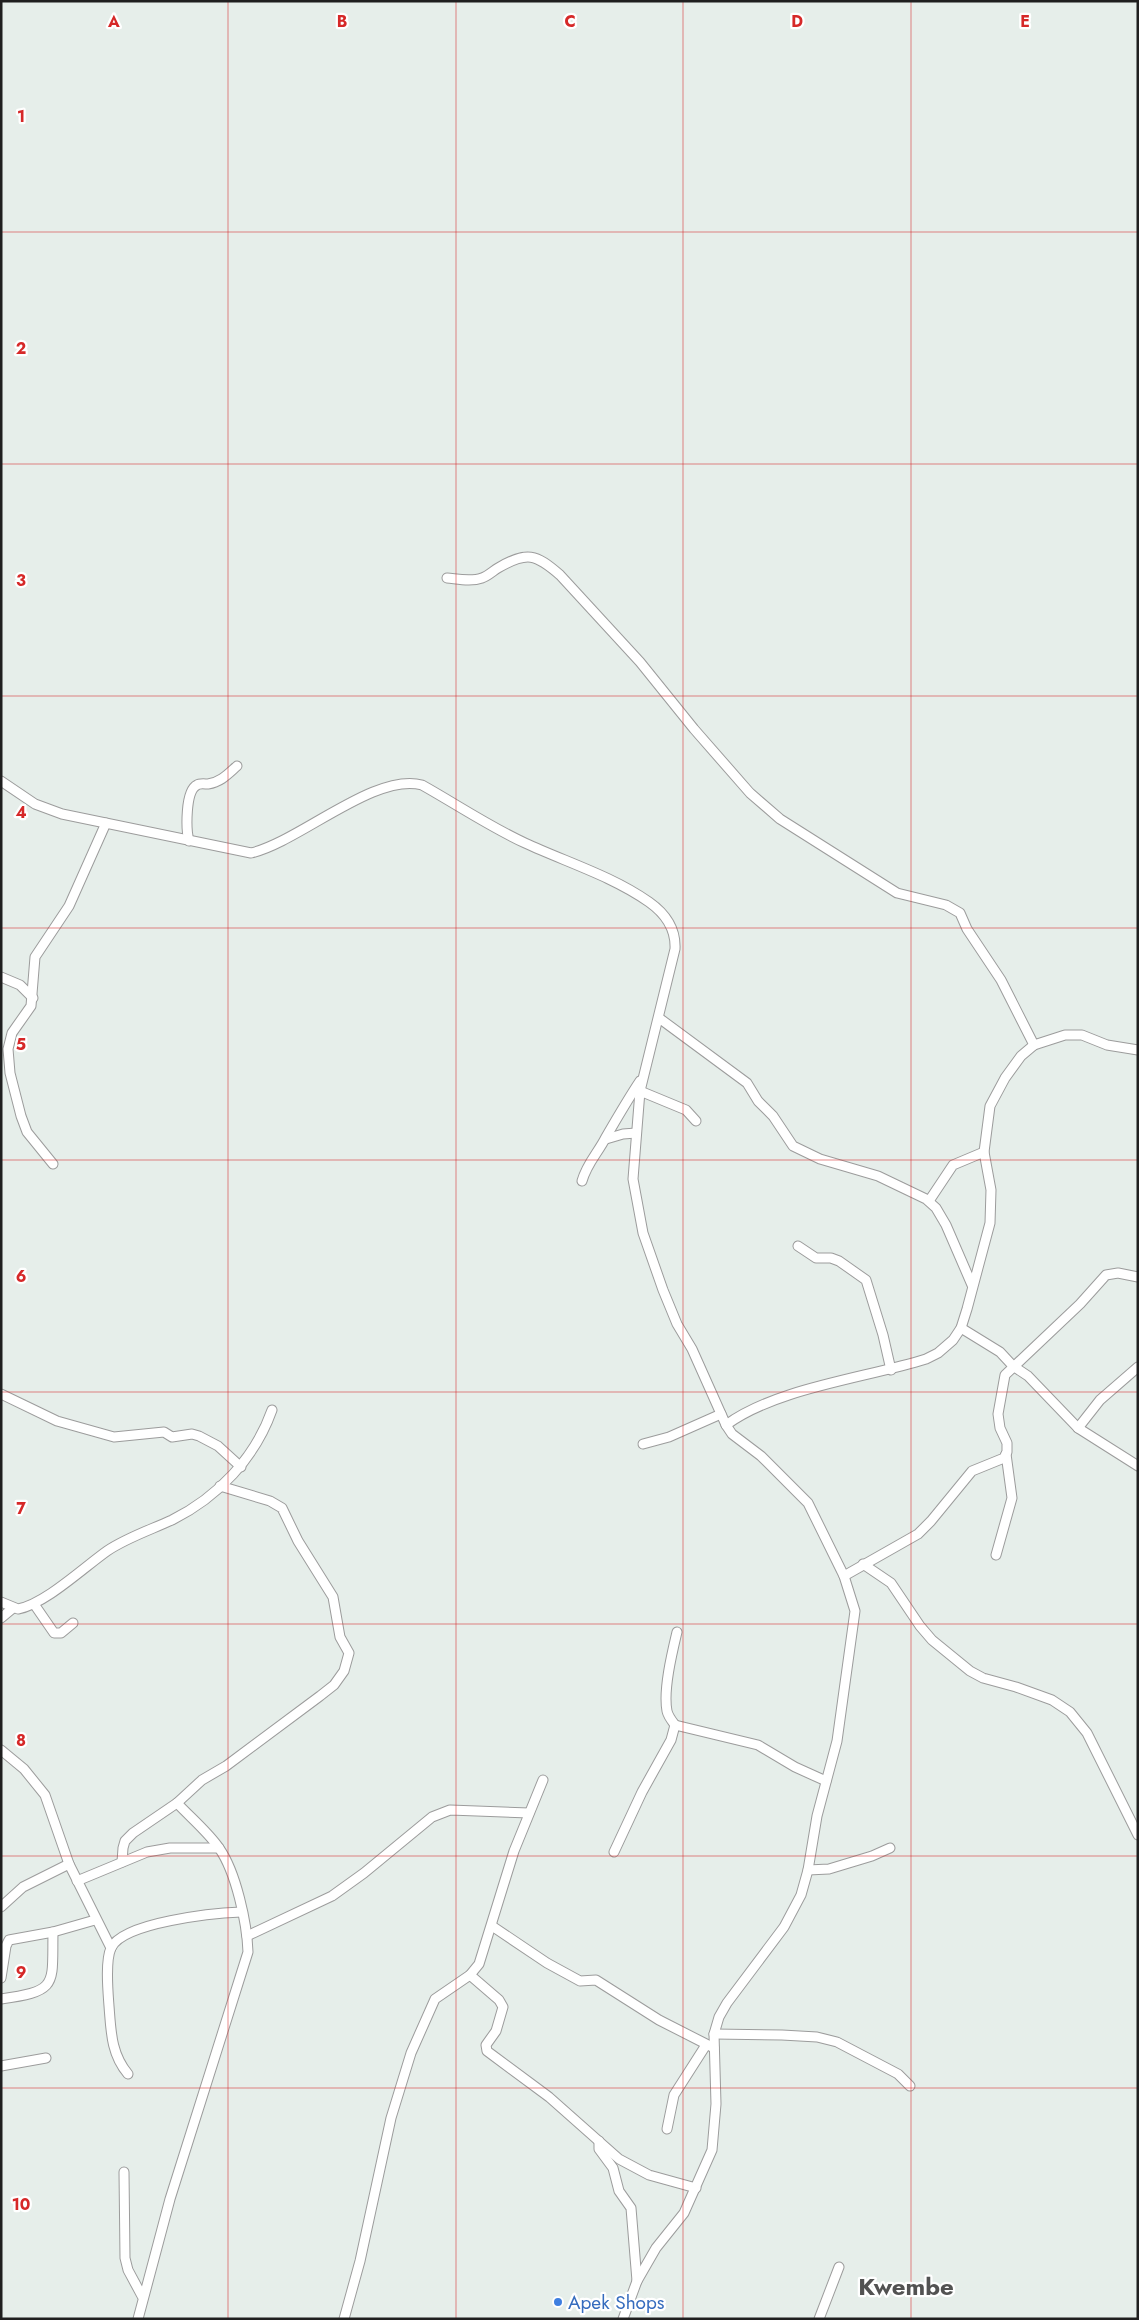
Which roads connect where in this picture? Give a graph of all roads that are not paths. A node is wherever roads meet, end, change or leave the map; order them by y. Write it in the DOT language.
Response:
graph roads {
  1 [pos="447,578"];
  2 [pos="237,766"];
  3 [pos="1,781"];
  4 [pos="106,823"];
  5 [pos="189,841"];
  6 [pos="1,977"];
  7 [pos="33,998"];
  8 [pos="659,1018"];
  9 [pos="1034,1045"];
  10 [pos="1138,1050"];
  11 [pos="643,1076"];
  12 [pos="640,1091"];
  13 [pos="696,1121"];
  14 [pos="636,1133"];
  15 [pos="606,1139"];
  16 [pos="984,1152"];
  17 [pos="53,1164"];
  18 [pos="582,1181"];
  19 [pos="929,1201"];
  20 [pos="798,1246"];
  21 [pos="1138,1277"];
  22 [pos="972,1285"];
  23 [pos="961,1328"];
  24 [pos="1013,1366"];
  25 [pos="1138,1367"];
  26 [pos="891,1370"];
  27 [pos="1,1394"];
  28 [pos="272,1410"];
  29 [pos="721,1414"];
  30 [pos="726,1425"];
  31 [pos="1078,1428"];
  32 [pos="643,1444"];
  33 [pos="1006,1454"];
  34 [pos="1138,1466"];
  35 [pos="241,1467"];
  36 [pos="220,1486"];
  37 [pos="996,1555"];
  38 [pos="863,1564"];
  39 [pos="844,1576"];
  40 [pos="1,1602"];
  41 [pos="34,1604"];
  42 [pos="13,1608"];
  43 [pos="1,1618"];
  44 [pos="73,1623"];
  45 [pos="677,1632"];
  46 [pos="675,1725"];
  47 [pos="1,1750"];
  48 [pos="543,1780"];
  49 [pos="826,1781"];
  50 [pos="177,1803"];
  51 [pos="529,1813"];
  52 [pos="1138,1835"];
  53 [pos="219,1848"];
  54 [pos="890,1848"];
  55 [pos="614,1852"];
  56 [pos="122,1862"];
  57 [pos="69,1864"];
  58 [pos="808,1870"];
  59 [pos="77,1881"];
  60 [pos="1,1907"];
  61 [pos="241,1912"];
  62 [pos="95,1920"];
  63 [pos="492,1926"];
  64 [pos="53,1932"];
  65 [pos="248,1936"];
  66 [pos="111,1948"];
  67 [pos="470,1975"];
  68 [pos="1,1978"];
  69 [pos="1,1998"];
  70 [pos="714,2034"];
  71 [pos="710,2046"];
  72 [pos="46,2058"];
  73 [pos="1,2066"];
  74 [pos="128,2074"];
  75 [pos="910,2086"];
  76 [pos="667,2129"];
  77 [pos="599,2141"];
  78 [pos="124,2172"];
  79 [pos="696,2188"];
  80 [pos="839,2267"];
  81 [pos="637,2281"];
  82 [pos="142,2296"];
  83 [pos="138,2319"];
  84 [pos="344,2319"];
  85 [pos="623,2319"];
  86 [pos="820,2319"];
  1 -- 9 [label="street"];
  2 -- 5 [label="street"];
  3 -- 4 [label="street"];
  4 -- 5 [label="street"];
  4 -- 7 [label="street"];
  5 -- 8 [label="street"];
  6 -- 7 [label="street"];
  7 -- 17 [label="street"];
  8 -- 11 [label="street"];
  8 -- 19 [label="street"];
  9 -- 10 [label="street"];
  9 -- 16 [label="street"];
  11 -- 12 [label="street"];
  11 -- 15 [label="street"];
  12 -- 13 [label="street"];
  12 -- 14 [label="street"];
  14 -- 15 [label="street"];
  14 -- 29 [label="street"];
  15 -- 18 [label="street"];
  16 -- 19 [label="street"];
  16 -- 22 [label="street"];
  19 -- 22 [label="street"];
  20 -- 26 [label="street"];
  21 -- 24 [label="street"];
  22 -- 23 [label="street"];
  23 -- 24 [label="street"];
  23 -- 26 [label="street"];
  24 -- 31 [label="street"];
  24 -- 33 [label="street"];
  25 -- 31 [label="street"];
  26 -- 30 [label="street"];
  27 -- 35 [label="street"];
  28 -- 35 [label="street"];
  29 -- 30 [label="street"];
  29 -- 32 [label="street"];
  30 -- 39 [label="street"];
  31 -- 34 [label="street"];
  33 -- 37 [label="street"];
  33 -- 38 [label="street"];
  35 -- 36 [label="street"];
  36 -- 41 [label="street"];
  36 -- 50 [label="street"];
  38 -- 39 [label="street"];
  38 -- 52 [label="street"];
  39 -- 49 [label="street"];
  40 -- 42 [label="street"];
  41 -- 42 [label="street"];
  41 -- 44 [label="street"];
  42 -- 43 [label="street"];
  45 -- 46 [label="street"];
  46 -- 49 [label="street"];
  46 -- 55 [label="street"];
  47 -- 57 [label="street"];
  48 -- 51 [label="street"];
  49 -- 58 [label="street"];
  50 -- 53 [label="street"];
  50 -- 56 [label="street"];
  51 -- 63 [label="street"];
  51 -- 65 [label="street"];
  53 -- 56 [label="street"];
  53 -- 61 [label="street"];
  54 -- 58 [label="street"];
  56 -- 59 [label="street"];
  57 -- 59 [label="street"];
  57 -- 60 [label="street"];
  58 -- 70 [label="street"];
  59 -- 62 [label="street"];
  61 -- 65 [label="street"];
  61 -- 66 [label="street"];
  62 -- 64 [label="street"];
  62 -- 66 [label="street"];
  63 -- 67 [label="street"];
  63 -- 71 [label="street"];
  64 -- 68 [label="street"];
  64 -- 69 [label="street"];
  65 -- 82 [label="street"];
  66 -- 74 [label="street"];
  67 -- 77 [label="street"];
  67 -- 84 [label="street"];
  70 -- 71 [label="street"];
  70 -- 75 [label="street"];
  71 -- 76 [label="street"];
  71 -- 79 [label="street"];
  72 -- 73 [label="street"];
  77 -- 79 [label="street"];
  77 -- 81 [label="street"];
  78 -- 82 [label="street"];
  79 -- 81 [label="street"];
  80 -- 86 [label="street"];
  81 -- 85 [label="street"];
  82 -- 83 [label="street"];
}
